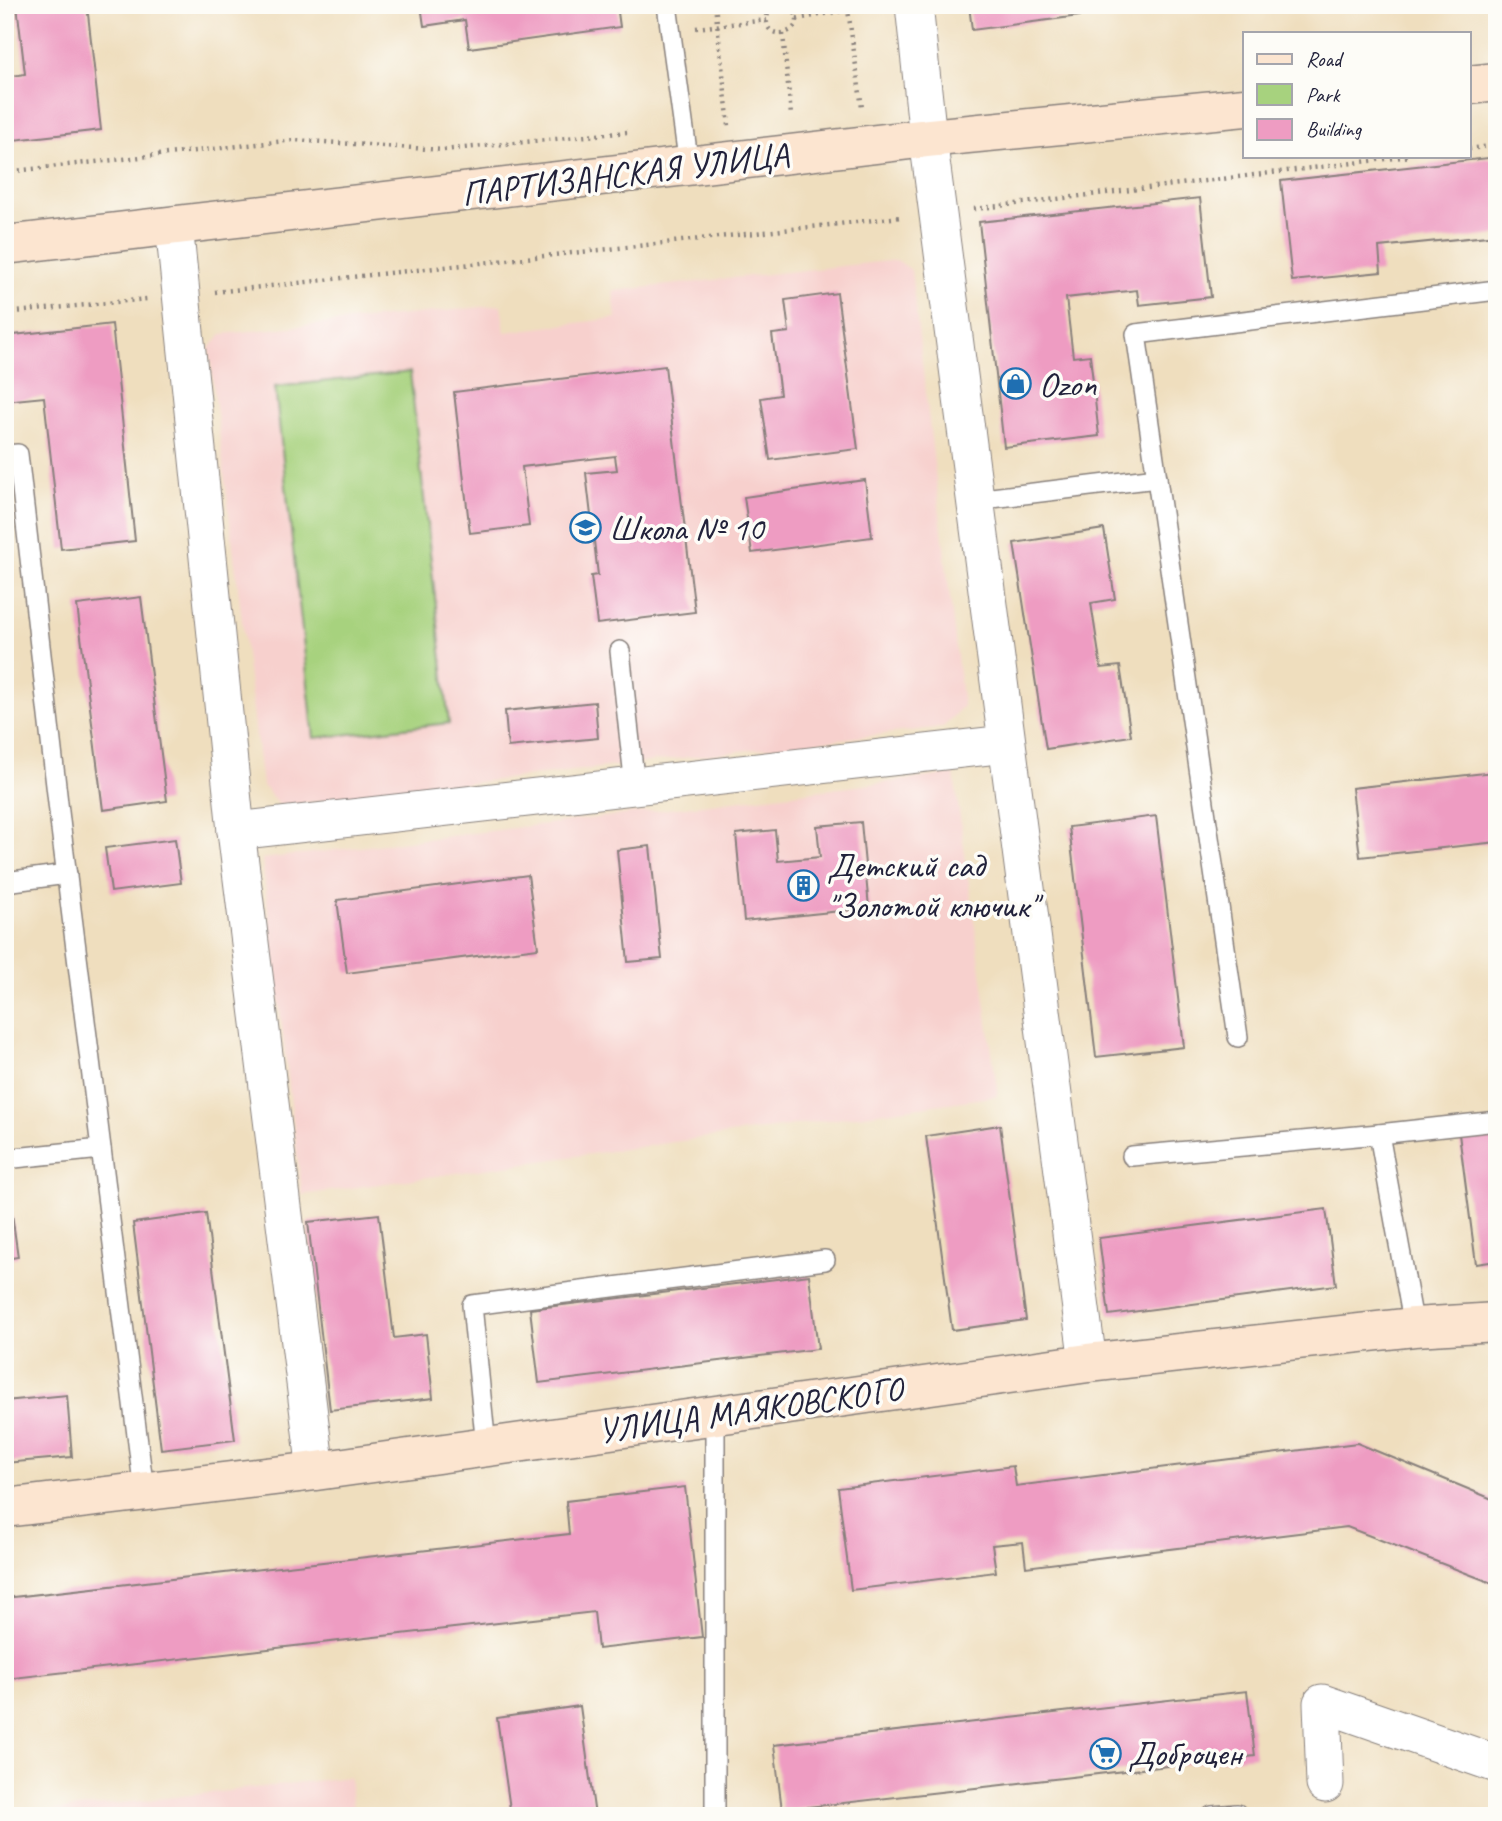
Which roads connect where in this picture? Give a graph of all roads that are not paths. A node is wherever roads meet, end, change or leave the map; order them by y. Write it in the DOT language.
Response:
graph roads {
  1 [pos="667,5"];
  2 [pos="914,5"];
  3 [pos="1497,82"];
  4 [pos="1470,85"];
  5 [pos="1243,107"];
  6 [pos="928,138"];
  7 [pos="689,166"];
  8 [pos="174,225"];
  9 [pos="5,245"];
  10 [pos="1497,290"];
  11 [pos="5,456"];
  12 [pos="1157,478"];
  13 [pos="975,499"];
  14 [pos="620,651"];
  15 [pos="1006,744"];
  16 [pos="635,787"];
  17 [pos="236,831"];
  18 [pos="66,874"];
  19 [pos="5,882"];
  20 [pos="1238,1037"];
  21 [pos="1497,1121"];
  22 [pos="1380,1134"];
  23 [pos="101,1149"];
  24 [pos="1132,1156"];
  25 [pos="5,1159"];
  26 [pos="825,1260"];
  27 [pos="1497,1322"];
  28 [pos="1414,1327"];
  29 [pos="1088,1363"];
  30 [pos="715,1415"];
  31 [pos="486,1447"];
  32 [pos="316,1471"];
  33 [pos="144,1491"];
  34 [pos="5,1508"];
  35 [pos="1497,1763"];
  36 [pos="1325,1784"];
  37 [pos="715,1816"];
  38 [pos="1212,1816"];
  39 [pos="1238,1816"];
  1 -- 7 [label="lane"];
  2 -- 6 [label="street"];
  3 -- 4 [label="street"];
  5 -- 6 [label="street, ПАРТИЗАНСКАЯ УЛИЦА"];
  6 -- 7 [label="street, ПАРТИЗАНСКАЯ УЛИЦА"];
  6 -- 13 [label="street"];
  7 -- 8 [label="street, ПАРТИЗАНСКАЯ УЛИЦА"];
  8 -- 9 [label="street, ПАРТИЗАНСКАЯ УЛИЦА"];
  8 -- 17 [label="street"];
  10 -- 12 [label="lane"];
  11 -- 18 [label="lane"];
  12 -- 13 [label="lane"];
  12 -- 20 [label="lane"];
  13 -- 15 [label="street"];
  14 -- 16 [label="lane"];
  15 -- 16 [label="street"];
  15 -- 29 [label="street"];
  16 -- 17 [label="street"];
  17 -- 32 [label="street"];
  18 -- 19 [label="lane"];
  18 -- 23 [label="lane"];
  21 -- 22 [label="lane"];
  22 -- 24 [label="lane"];
  22 -- 28 [label="lane"];
  23 -- 25 [label="lane"];
  23 -- 33 [label="lane"];
  26 -- 31 [label="lane"];
  27 -- 28 [label="street, УЛИЦА МАЯКОВСКОГО"];
  28 -- 29 [label="street, УЛИЦА МАЯКОВСКОГО"];
  29 -- 30 [label="street, УЛИЦА МАЯКОВСКОГО"];
  30 -- 31 [label="street, УЛИЦА МАЯКОВСКОГО"];
  30 -- 37 [label="lane"];
  31 -- 32 [label="street, УЛИЦА МАЯКОВСКОГО"];
  32 -- 33 [label="street, УЛИЦА МАЯКОВСКОГО"];
  33 -- 34 [label="street, УЛИЦА МАЯКОВСКОГО"];
  35 -- 36 [label="street"];
  38 -- 39 [label="lane"];
}
